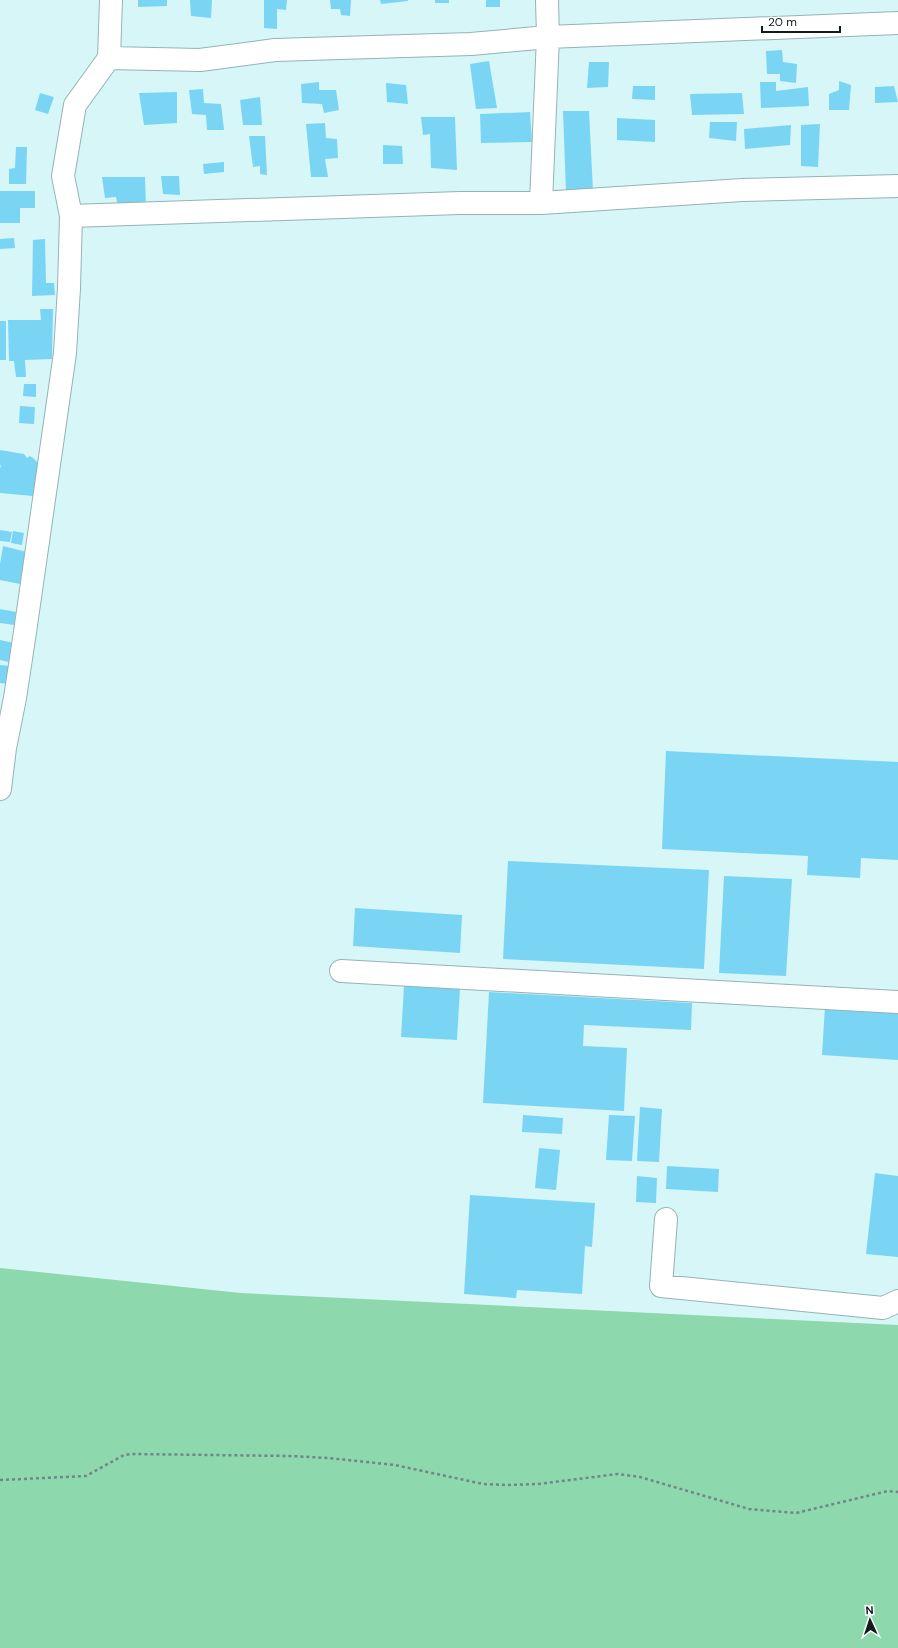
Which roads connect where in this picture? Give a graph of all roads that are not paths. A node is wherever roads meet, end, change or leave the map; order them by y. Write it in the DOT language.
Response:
graph roads {
  1 [pos="111,0"];
  2 [pos="547,0"];
  3 [pos="898,23"];
  4 [pos="548,37"];
  5 [pos="109,58"];
  6 [pos="898,186"];
  7 [pos="541,203"];
  8 [pos="72,216"];
  9 [pos="2,748"];
  10 [pos="0,789"];
  11 [pos="341,971"];
  12 [pos="898,1002"];
  13 [pos="666,1219"];
  14 [pos="898,1301"];
  1 -- 5 [label="street"];
  2 -- 4 [label="street"];
  3 -- 4 [label="street"];
  4 -- 5 [label="street"];
  4 -- 7 [label="street"];
  5 -- 8 [label="street"];
  6 -- 7 [label="street"];
  7 -- 8 [label="street"];
  8 -- 9 [label="street"];
  9 -- 10 [label="street"];
  11 -- 12 [label="street"];
  13 -- 14 [label="street"];
}
